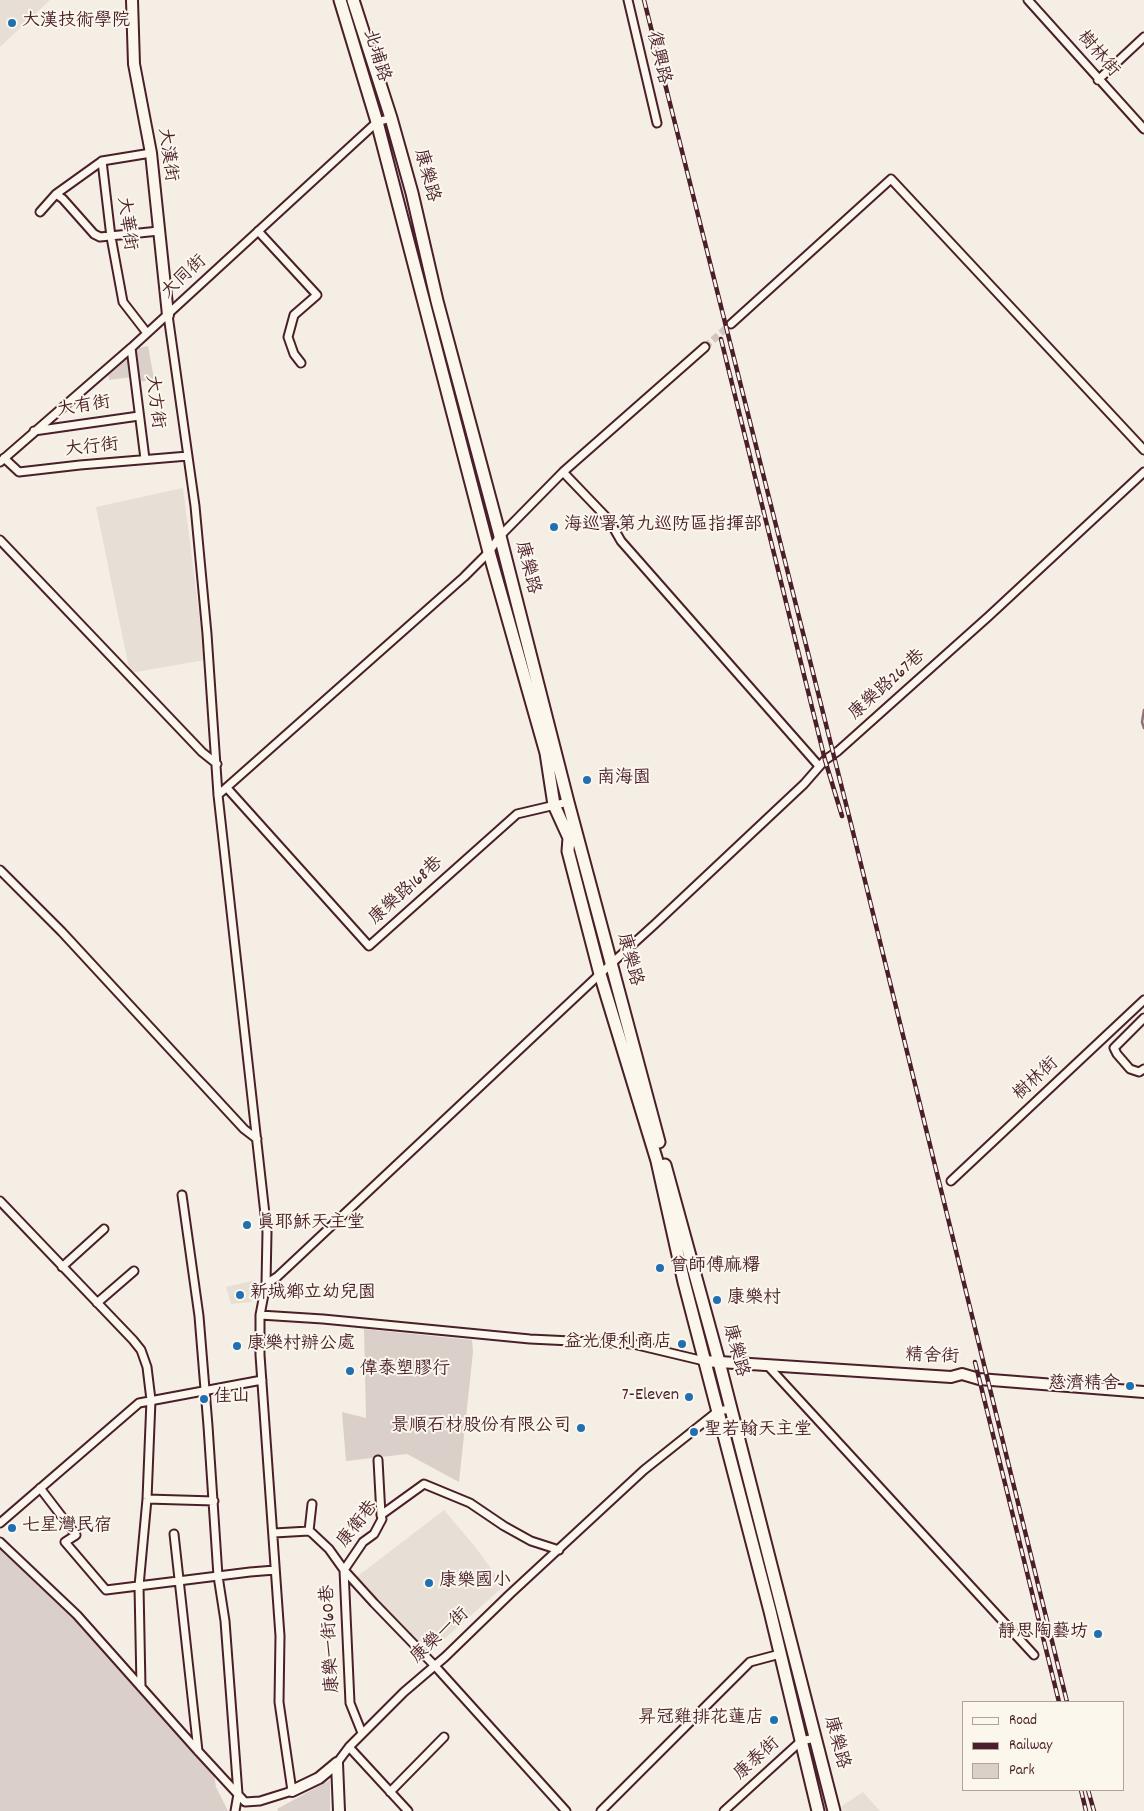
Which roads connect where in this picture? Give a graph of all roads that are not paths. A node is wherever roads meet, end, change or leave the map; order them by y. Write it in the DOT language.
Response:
graph roads {
  1 [pos="132,0"];
  2 [pos="340,0"];
  3 [pos="353,0"];
  4 [pos="628,0"];
  5 [pos="1028,0"];
  6 [pos="1144,38"];
  7 [pos="1098,80"];
  8 [pos="391,118"];
  9 [pos="377,122"];
  10 [pos="657,123"];
  11 [pos="1144,129"];
  12 [pos="151,153"];
  13 [pos="102,161"];
  14 [pos="56,194"];
  15 [pos="40,212"];
  16 [pos="160,231"];
  17 [pos="258,231"];
  18 [pos="111,237"];
  19 [pos="437,300"];
  20 [pos="424,305"];
  21 [pos="168,314"];
  22 [pos="731,324"];
  23 [pos="147,333"];
  24 [pos="705,347"];
  25 [pos="131,348"];
  26 [pos="301,363"];
  27 [pos="139,416"];
  28 [pos="34,432"];
  29 [pos="1144,450"];
  30 [pos="188,456"];
  31 [pos="145,459"];
  32 [pos="2,460"];
  33 [pos="563,472"];
  34 [pos="1144,472"];
  35 [pos="500,536"];
  36 [pos="0,540"];
  37 [pos="489,552"];
  38 [pos="217,764"];
  39 [pos="819,766"];
  40 [pos="227,788"];
  41 [pos="218,795"];
  42 [pos="568,802"];
  43 [pos="554,805"];
  44 [pos="0,870"];
  45 [pos="611,965"];
  46 [pos="600,974"];
  47 [pos="1144,1000"];
  48 [pos="1144,1018"];
  49 [pos="1144,1069"];
  50 [pos="257,1139"];
  51 [pos="952,1182"];
  52 [pos="182,1195"];
  53 [pos="0,1201"];
  54 [pos="104,1229"];
  55 [pos="62,1267"];
  56 [pos="134,1271"];
  57 [pos="266,1284"];
  58 [pos="97,1303"];
  59 [pos="260,1315"];
  60 [pos="704,1361"];
  61 [pos="719,1362"];
  62 [pos="768,1366"];
  63 [pos="262,1380"];
  64 [pos="205,1390"];
  65 [pos="1144,1392"];
  66 [pos="151,1400"];
  67 [pos="730,1409"];
  68 [pos="718,1411"];
  69 [pos="378,1460"];
  70 [pos="40,1488"];
  71 [pos="147,1499"];
  72 [pos="214,1501"];
  73 [pos="312,1504"];
  74 [pos="382,1515"];
  75 [pos="0,1523"];
  76 [pos="309,1531"];
  77 [pos="274,1533"];
  78 [pos="174,1534"];
  79 [pos="0,1542"];
  80 [pos="559,1550"];
  81 [pos="275,1570"];
  82 [pos="344,1570"];
  83 [pos="218,1576"];
  84 [pos="178,1581"];
  85 [pos="139,1586"];
  86 [pos="780,1654"];
  87 [pos="1034,1655"];
  88 [pos="435,1666"];
  89 [pos="141,1688"];
  90 [pos="362,1734"];
  91 [pos="444,1737"];
  92 [pos="815,1738"];
  93 [pos="801,1741"];
  94 [pos="349,1746"];
  95 [pos="198,1751"];
  96 [pos="337,1763"];
  97 [pos="292,1791"];
  98 [pos="390,1792"];
  99 [pos="238,1794"];
  100 [pos="235,1811"];
  101 [pos="340,1811"];
  102 [pos="408,1811"];
  103 [pos="566,1811"];
  104 [pos="601,1811"];
  105 [pos="724,1811"];
  106 [pos="818,1811"];
  107 [pos="834,1811"];
  1 -- 12 [label="street, 大漢街"];
  2 -- 9 [label="main road, 北埔路"];
  3 -- 8 [label="main road, 北埔路"];
  4 -- 10 [label="street, 復興路"];
  5 -- 7 [label="street, 樹林街"];
  6 -- 7 [label="street"];
  7 -- 11 [label="street, 樹林街"];
  8 -- 9 [label="street, 大同街"];
  8 -- 19 [label="main road, 康樂路"];
  9 -- 17 [label="street, 大同街"];
  9 -- 20 [label="main road, 康樂路"];
  12 -- 13 [label="street"];
  12 -- 16 [label="street, 大漢街"];
  13 -- 14 [label="street"];
  13 -- 18 [label="street, 大華街"];
  14 -- 15 [label="street"];
  14 -- 18 [label="street"];
  16 -- 18 [label="street"];
  16 -- 21 [label="street, 大漢街"];
  17 -- 21 [label="street, 大同街"];
  17 -- 26 [label="street"];
  18 -- 23 [label="street, 大華街"];
  19 -- 20 [label="main road"];
  19 -- 35 [label="main road, 康樂路"];
  20 -- 37 [label="main road, 康樂路"];
  21 -- 23 [label="street, 大同街"];
  21 -- 30 [label="street"];
  22 -- 29 [label="street"];
  23 -- 25 [label="street, 大同街"];
  24 -- 33 [label="street"];
  25 -- 27 [label="street, 大方街"];
  25 -- 28 [label="street, 大同街"];
  27 -- 28 [label="street, 大有街"];
  27 -- 31 [label="street, 大方街"];
  28 -- 32 [label="street, 大同街"];
  30 -- 31 [label="street, 大行街"];
  30 -- 38 [label="street"];
  31 -- 32 [label="street, 大行街"];
  33 -- 35 [label="street"];
  33 -- 39 [label="street"];
  34 -- 39 [label="street, 康樂路267巷"];
  35 -- 37 [label="street"];
  35 -- 42 [label="main road, 康樂路"];
  36 -- 38 [label="street"];
  37 -- 40 [label="street"];
  37 -- 43 [label="main road, 康樂路"];
  38 -- 41 [label="street"];
  39 -- 45 [label="street, 康樂路267巷"];
  40 -- 41 [label="street"];
  40 -- 43 [label="street, 康樂路168巷"];
  41 -- 50 [label="street"];
  42 -- 43 [label="street, 康樂路168巷"];
  42 -- 45 [label="main road, 康樂路"];
  43 -- 46 [label="main road, 康樂路"];
  44 -- 50 [label="street"];
  45 -- 46 [label="street, 康樂路267巷"];
  45 -- 61 [label="main road, 康樂路"];
  46 -- 57 [label="street, 康樂路267巷"];
  46 -- 60 [label="main road, 康樂路"];
  47 -- 51 [label="street, 樹林街"];
  48 -- 49 [label="street"];
  50 -- 57 [label="street"];
  52 -- 64 [label="street"];
  53 -- 55 [label="street"];
  54 -- 55 [label="street"];
  55 -- 58 [label="street"];
  56 -- 58 [label="street"];
  57 -- 59 [label="street"];
  58 -- 66 [label="street"];
  59 -- 60 [label="street"];
  59 -- 63 [label="street"];
  60 -- 61 [label="street, 精舍街"];
  60 -- 68 [label="main road, 康樂路"];
  61 -- 62 [label="street, 精舍街"];
  61 -- 67 [label="main road, 康樂路"];
  62 -- 65 [label="street, 精舍街"];
  62 -- 87 [label="street"];
  63 -- 64 [label="street"];
  63 -- 77 [label="street"];
  64 -- 66 [label="street"];
  64 -- 72 [label="street"];
  66 -- 70 [label="street"];
  66 -- 71 [label="street"];
  67 -- 68 [label="street, 康樂一街"];
  67 -- 92 [label="main road, 康樂路"];
  68 -- 80 [label="street, 康樂一街"];
  68 -- 86 [label="main road, 康樂路"];
  69 -- 74 [label="street"];
  70 -- 75 [label="street"];
  70 -- 85 [label="street"];
  71 -- 72 [label="street"];
  71 -- 85 [label="street"];
  72 -- 83 [label="street"];
  73 -- 76 [label="street"];
  74 -- 80 [label="street, 康衛巷"];
  74 -- 82 [label="street, 康衛巷"];
  76 -- 77 [label="street"];
  76 -- 82 [label="street"];
  77 -- 81 [label="street"];
  78 -- 84 [label="street"];
  79 -- 89 [label="street"];
  80 -- 88 [label="street, 康樂一街"];
  81 -- 83 [label="street"];
  81 -- 97 [label="street"];
  82 -- 88 [label="street"];
  82 -- 90 [label="street, 康樂一街60巷"];
  83 -- 84 [label="street"];
  83 -- 99 [label="street"];
  84 -- 85 [label="street"];
  84 -- 95 [label="street"];
  85 -- 89 [label="street"];
  86 -- 93 [label="main road, 康樂路"];
  86 -- 104 [label="street"];
  88 -- 90 [label="street, 康樂一街"];
  88 -- 103 [label="street"];
  89 -- 95 [label="street"];
  90 -- 94 [label="street, 康樂一街"];
  91 -- 98 [label="street"];
  92 -- 93 [label="street, 康泰街"];
  92 -- 107 [label="main road, 康樂路"];
  93 -- 105 [label="street, 康泰街"];
  93 -- 106 [label="main road, 康樂路"];
  94 -- 96 [label="street, 康樂一街"];
  94 -- 98 [label="street"];
  95 -- 99 [label="street"];
  96 -- 97 [label="street, 康樂一街"];
  96 -- 101 [label="street"];
  97 -- 99 [label="street, 康樂一街"];
  98 -- 102 [label="street"];
  99 -- 100 [label="street"];
}
